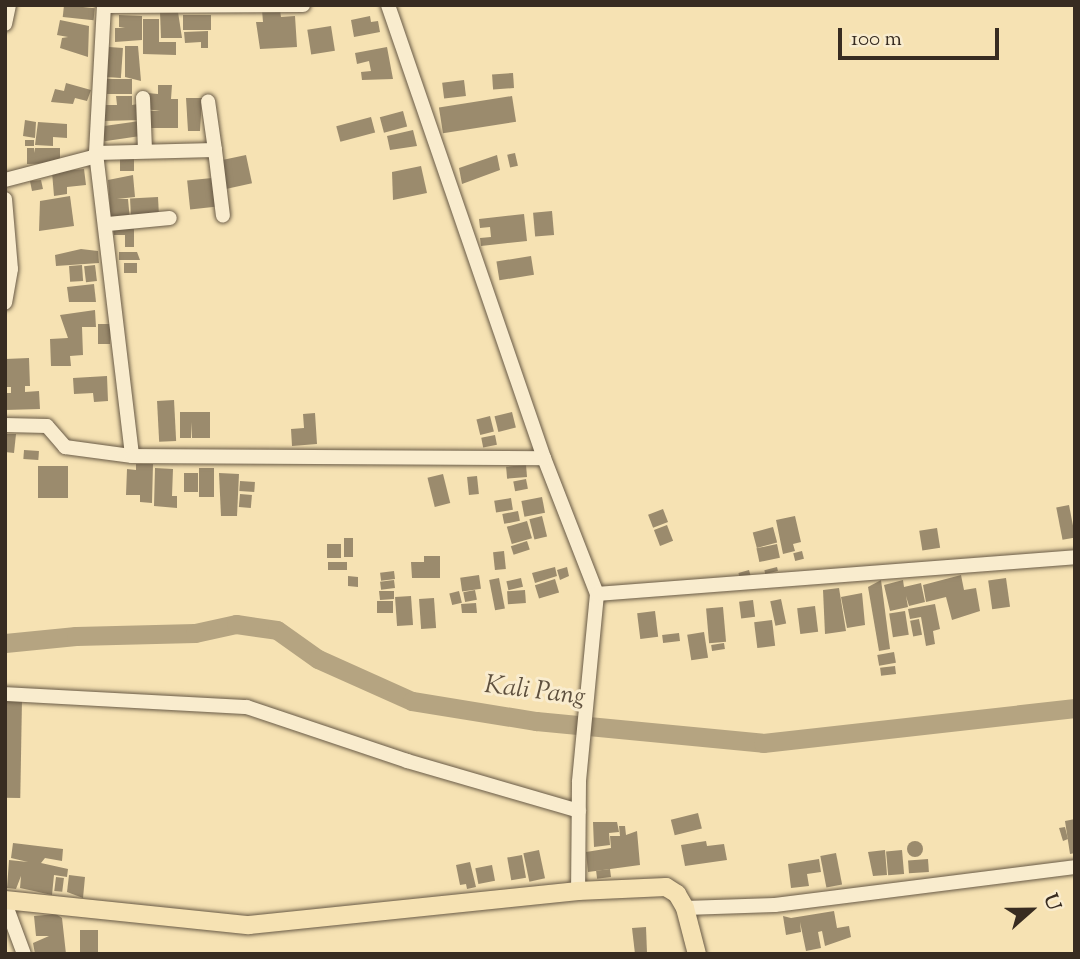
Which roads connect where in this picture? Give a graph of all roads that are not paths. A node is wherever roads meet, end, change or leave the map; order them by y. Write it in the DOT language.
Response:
graph roads {
  1 [pos="9,5"];
  2 [pos="303,5"];
  3 [pos="388,5"];
  4 [pos="104,6"];
  5 [pos="218,13"];
  6 [pos="5,24"];
  7 [pos="143,98"];
  8 [pos="208,101"];
  9 [pos="215,150"];
  10 [pos="145,152"];
  11 [pos="97,154"];
  12 [pos="5,180"];
  13 [pos="5,200"];
  14 [pos="223,216"];
  15 [pos="170,218"];
  16 [pos="108,224"];
  17 [pos="5,302"];
  18 [pos="5,425"];
  19 [pos="132,456"];
  20 [pos="544,458"];
  21 [pos="1075,557"];
  22 [pos="597,594"];
  23 [pos="5,694"];
  24 [pos="579,811"];
  25 [pos="1075,867"];
  26 [pos="578,891"];
  27 [pos="5,902"];
  28 [pos="685,908"];
  29 [pos="24,954"];
  30 [pos="697,954"];
  1 -- 6 [label="street"];
  2 -- 5 [label="street"];
  3 -- 20 [label="street"];
  4 -- 5 [label="street"];
  4 -- 11 [label="street"];
  7 -- 10 [label="street"];
  8 -- 9 [label="street"];
  9 -- 10 [label="street"];
  9 -- 14 [label="street"];
  10 -- 11 [label="street"];
  11 -- 12 [label="street"];
  11 -- 16 [label="street"];
  13 -- 17 [label="street"];
  15 -- 16 [label="street"];
  16 -- 19 [label="street"];
  18 -- 19 [label="street"];
  19 -- 20 [label="street"];
  20 -- 22 [label="street"];
  21 -- 22 [label="street"];
  22 -- 24 [label="street"];
  23 -- 24 [label="street"];
  24 -- 26 [label="street"];
  25 -- 28 [label="street"];
  26 -- 27 [label="main road"];
  26 -- 28 [label="main road"];
  27 -- 29 [label="street"];
  28 -- 30 [label="main road"];
}
